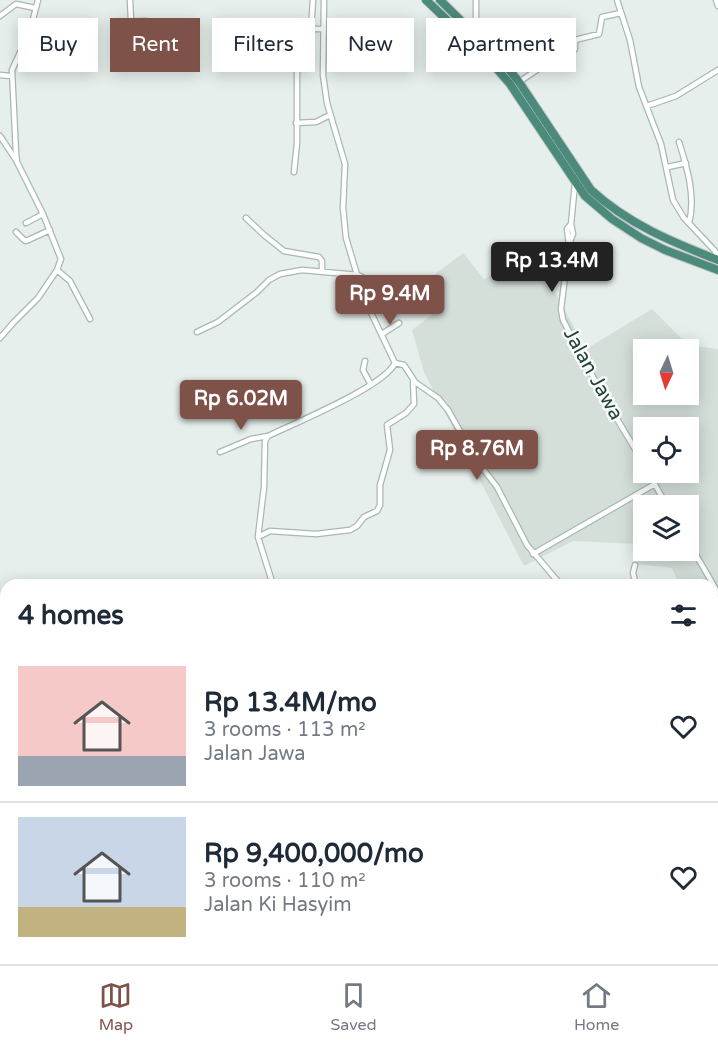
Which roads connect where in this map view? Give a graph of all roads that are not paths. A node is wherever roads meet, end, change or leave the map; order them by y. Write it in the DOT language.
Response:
graph roads {
  1 [pos="38,0"];
  2 [pos="130,0"];
  3 [pos="313,0"];
  4 [pos="324,0"];
  5 [pos="426,0"];
  6 [pos="440,0"];
  7 [pos="476,0"];
  8 [pos="616,0"];
  9 [pos="717,0"];
  10 [pos="718,6"];
  11 [pos="35,8"];
  12 [pos="621,13"];
  13 [pos="0,16"];
  14 [pos="33,18"];
  15 [pos="130,18"];
  16 [pos="312,18"];
  17 [pos="445,18"];
  18 [pos="459,18"];
  19 [pos="476,18"];
  20 [pos="315,29"];
  21 [pos="324,29"];
  22 [pos="18,55"];
  23 [pos="718,70"];
  24 [pos="298,72"];
  25 [pos="499,72"];
  26 [pos="511,72"];
  27 [pos="0,75"];
  28 [pos="11,76"];
  29 [pos="519,82"];
  30 [pos="662,93"];
  31 [pos="664,100"];
  32 [pos="647,106"];
  33 [pos="330,115"];
  34 [pos="296,123"];
  35 [pos="0,136"];
  36 [pos="679,142"];
  37 [pos="17,162"];
  38 [pos="686,164"];
  39 [pos="668,167"];
  40 [pos="294,172"];
  41 [pos="575,183"];
  42 [pos="585,196"];
  43 [pos="573,204"];
  44 [pos="604,207"];
  45 [pos="43,214"];
  46 [pos="246,218"];
  47 [pos="26,223"];
  48 [pos="689,223"];
  49 [pos="50,230"];
  50 [pos="16,232"];
  51 [pos="716,248"];
  52 [pos="718,259"];
  53 [pos="57,270"];
  54 [pos="718,270"];
  55 [pos="322,272"];
  56 [pos="358,275"];
  57 [pos="383,292"];
  58 [pos="90,319"];
  59 [pos="399,323"];
  60 [pos="196,332"];
  61 [pos="382,334"];
  62 [pos="0,338"];
  63 [pos="365,361"];
  64 [pos="395,363"];
  65 [pos="413,379"];
  66 [pos="371,385"];
  67 [pos="268,436"];
  68 [pos="633,446"];
  69 [pos="220,452"];
  70 [pos="655,484"];
  71 [pos="662,495"];
  72 [pos="258,537"];
  73 [pos="533,554"];
  74 [pos="699,560"];
  75 [pos="635,565"];
  76 [pos="271,579"];
  77 [pos="556,579"];
  78 [pos="634,579"];
  79 [pos="710,579"];
  1 -- 11 [label="street"];
  2 -- 15 [label="street"];
  3 -- 16 [label="street"];
  4 -- 21 [label="street"];
  5 -- 17 [label="highway"];
  6 -- 18 [label="highway"];
  7 -- 19 [label="street"];
  8 -- 12 [label="street"];
  9 -- 10 [label="street"];
  11 -- 13 [label="street"];
  11 -- 14 [label="street"];
  12 -- 29 [label="street"];
  12 -- 32 [label="street"];
  20 -- 21 [label="street"];
  21 -- 33 [label="street"];
  22 -- 28 [label="street"];
  23 -- 31 [label="street"];
  24 -- 34 [label="street"];
  25 -- 41 [label="highway"];
  26 -- 29 [label="highway"];
  27 -- 28 [label="street"];
  28 -- 37 [label="street"];
  29 -- 44 [label="highway"];
  30 -- 31 [label="street"];
  31 -- 32 [label="street"];
  32 -- 39 [label="street"];
  33 -- 34 [label="street"];
  33 -- 56 [label="street"];
  34 -- 40 [label="street"];
  35 -- 37 [label="street"];
  36 -- 38 [label="street"];
  37 -- 45 [label="street"];
  38 -- 39 [label="street"];
  38 -- 48 [label="street"];
  39 -- 48 [label="street"];
  41 -- 42 [label="highway"];
  41 -- 43 [label="street, Jalan Jawa"];
  42 -- 43 [label="street"];
  42 -- 44 [label="highway"];
  43 -- 68 [label="street, Jalan Jawa"];
  44 -- 52 [label="highway"];
  44 -- 54 [label="highway"];
  45 -- 47 [label="street"];
  45 -- 49 [label="street"];
  46 -- 55 [label="street"];
  48 -- 51 [label="street"];
  49 -- 50 [label="street"];
  49 -- 53 [label="street"];
  51 -- 52 [label="street"];
  53 -- 58 [label="street"];
  53 -- 62 [label="street"];
  55 -- 56 [label="street"];
  55 -- 60 [label="street"];
  56 -- 57 [label="street"];
  56 -- 61 [label="street"];
  59 -- 61 [label="street"];
  61 -- 64 [label="street"];
  63 -- 66 [label="street"];
  64 -- 65 [label="street"];
  64 -- 66 [label="street"];
  65 -- 72 [label="street"];
  65 -- 73 [label="street"];
  66 -- 67 [label="street"];
  67 -- 69 [label="street"];
  67 -- 72 [label="street"];
  70 -- 71 [label="street"];
  70 -- 73 [label="street"];
  72 -- 76 [label="street"];
  73 -- 77 [label="street"];
  74 -- 79 [label="street"];
  75 -- 78 [label="street"];
}
